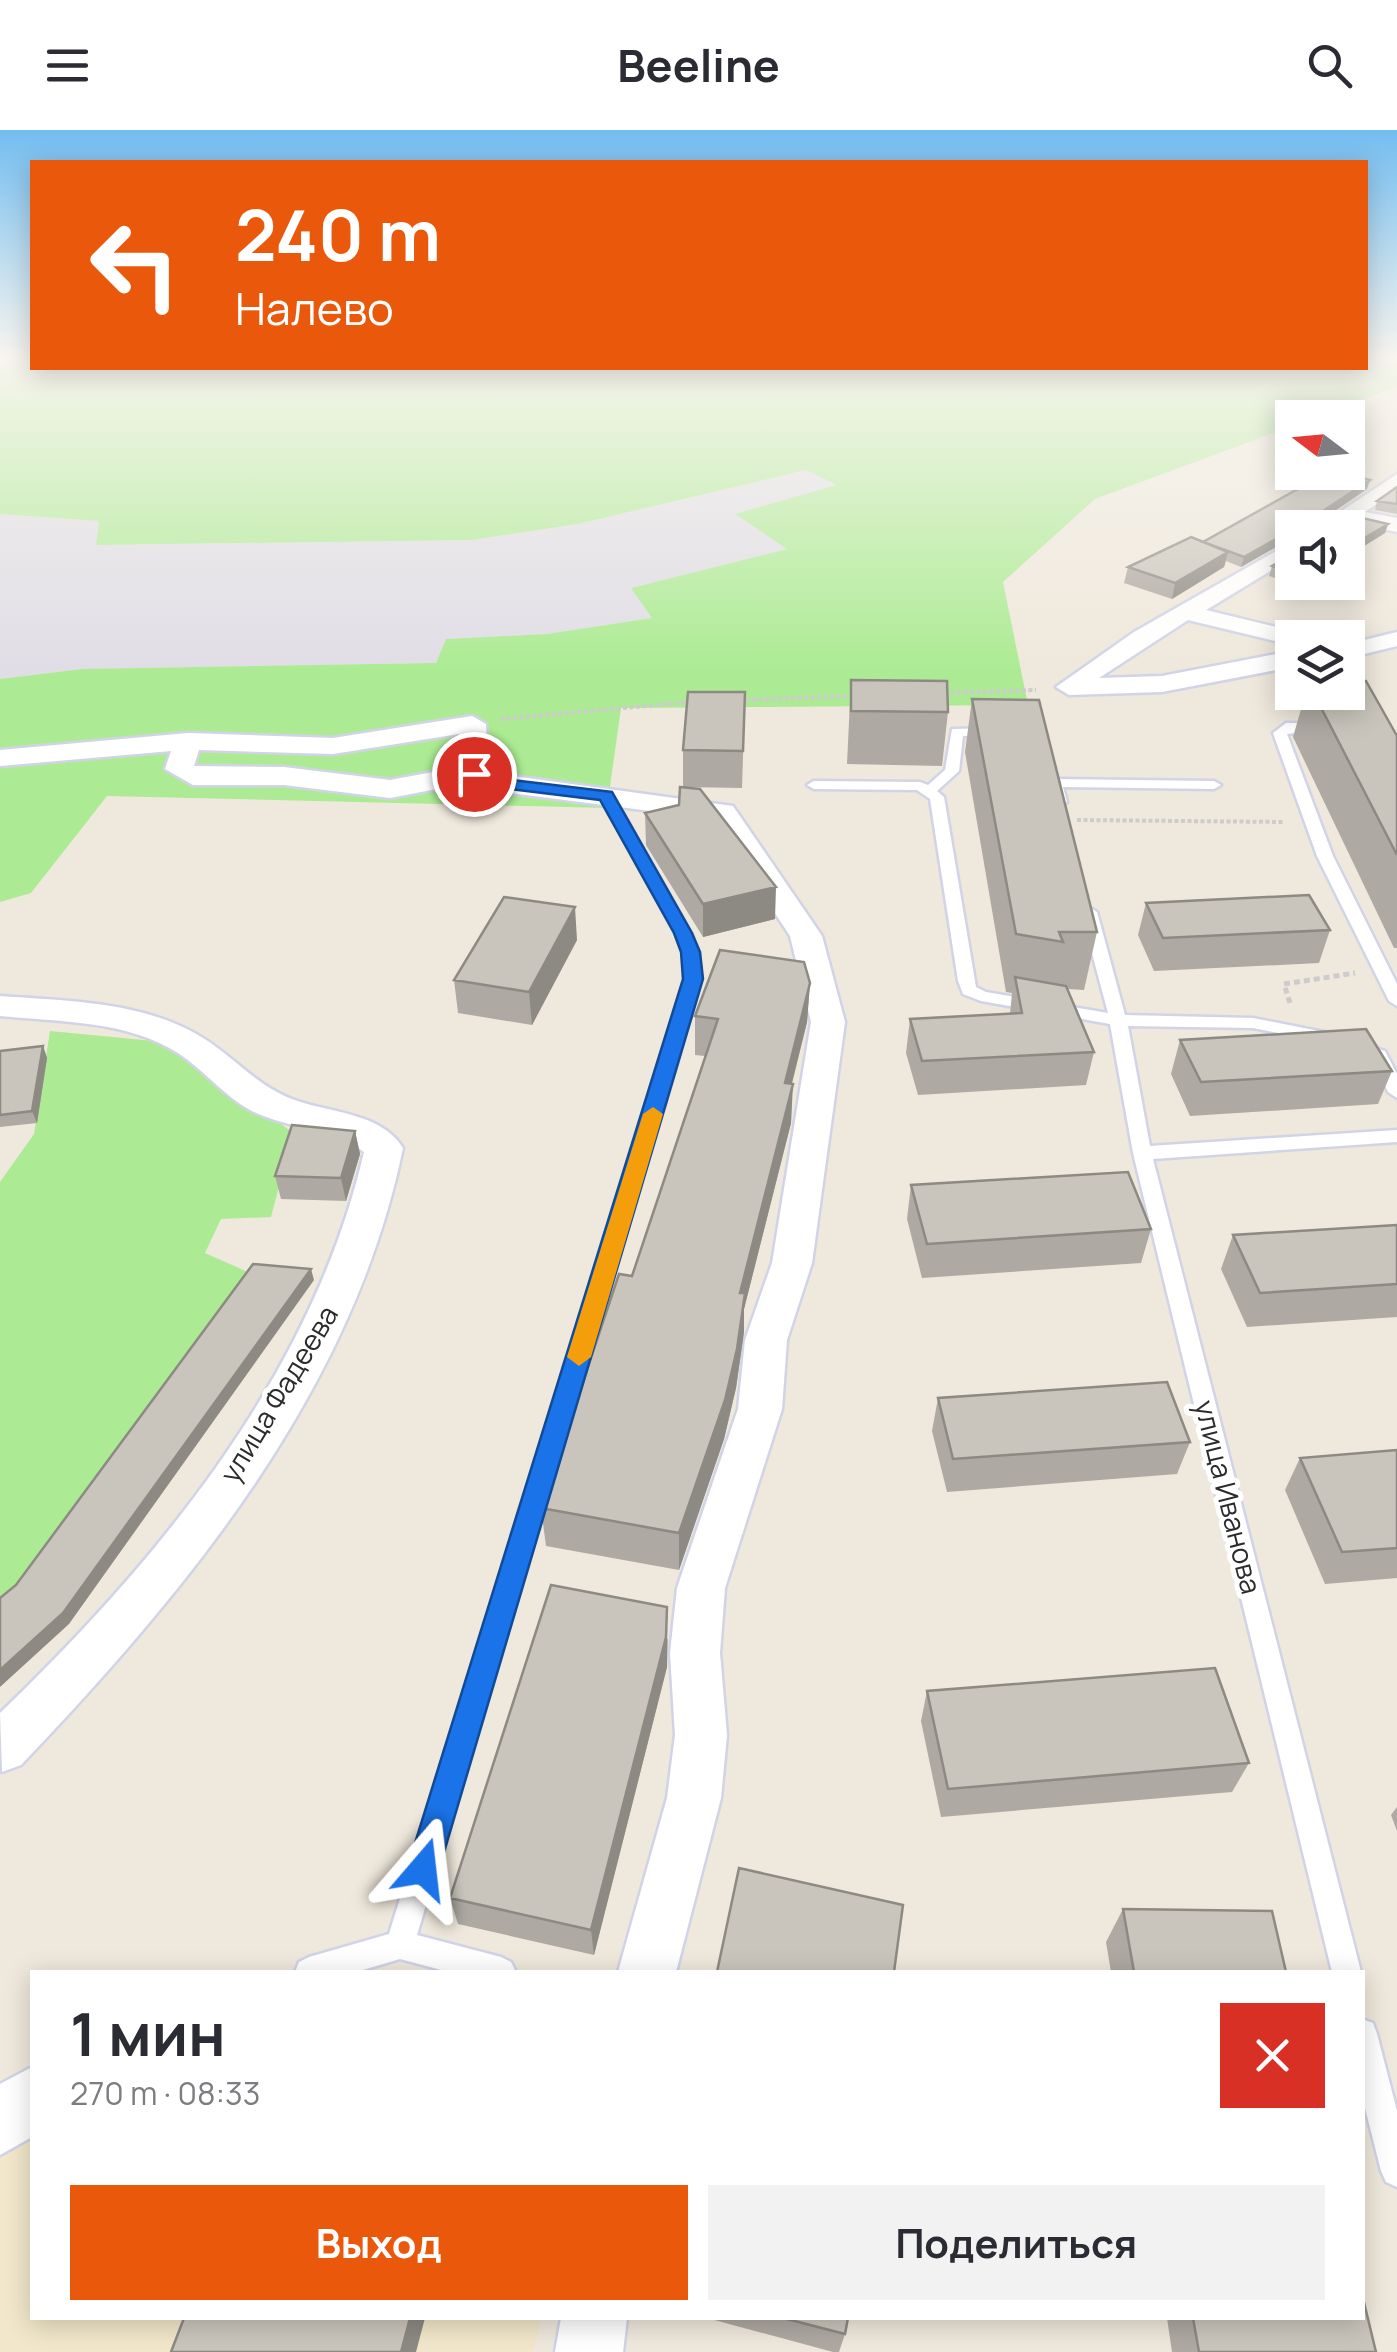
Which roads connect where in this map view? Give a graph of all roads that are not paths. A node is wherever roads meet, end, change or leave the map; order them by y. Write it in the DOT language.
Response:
graph roads {
  1 [pos="1397,480"];
  2 [pos="1354,510"];
  3 [pos="1365,519"];
  4 [pos="1397,525"];
  5 [pos="1275,559"];
  6 [pos="1188,613"];
  7 [pos="1275,634"];
  8 [pos="1397,639"];
  9 [pos="1365,647"];
  10 [pos="1275,662"];
  11 [pos="1334,728"];
  12 [pos="1007,733"];
  13 [pos="188,741"];
  14 [pos="0,758"];
  15 [pos="474,774"];
  16 [pos="814,785"];
  17 [pos="1214,785"];
  18 [pos="930,790"];
  19 [pos="606,796"];
  20 [pos="1072,820"];
  21 [pos="1084,892"];
  22 [pos="1390,968"];
  23 [pos="1397,1000"];
  24 [pos="0,1006"];
  25 [pos="1118,1020"];
  26 [pos="1397,1092"];
  27 [pos="1397,1136"];
  28 [pos="1142,1153"];
  29 [pos="2,1747"];
  30 [pos="400,1944"];
  31 [pos="316,1970"];
  32 [pos="494,1970"];
  33 [pos="648,1970"];
  34 [pos="1346,1970"];
  35 [pos="1365,2046"];
  36 [pos="30,2100"];
  37 [pos="0,2124"];
  38 [pos="1397,2172"];
  39 [pos="594,2320"];
  40 [pos="589,2352"];
  1 -- 2 [label="street"];
  3 -- 4 [label="street"];
  5 -- 6 [label="street"];
  6 -- 7 [label="street"];
  6 -- 10 [label="street"];
  8 -- 9 [label="street"];
  11 -- 22 [label="lane"];
  12 -- 18 [label="lane"];
  13 -- 14 [label="street"];
  13 -- 15 [label="street"];
  13 -- 15 [label="street"];
  15 -- 19 [label="street"];
  16 -- 18 [label="lane"];
  17 -- 20 [label="lane"];
  18 -- 25 [label="lane"];
  19 -- 30 [label="lane"];
  19 -- 33 [label="street"];
  21 -- 25 [label="lane, улица Иванова"];
  22 -- 23 [label="lane"];
  24 -- 29 [label="street, улица Фадеева"];
  25 -- 26 [label="lane"];
  25 -- 28 [label="lane, улица Иванова"];
  27 -- 28 [label="lane"];
  28 -- 34 [label="lane, улица Иванова"];
  30 -- 31 [label="lane"];
  30 -- 32 [label="lane"];
  35 -- 38 [label="lane"];
  36 -- 37 [label="street"];
  39 -- 40 [label="street"];
}
